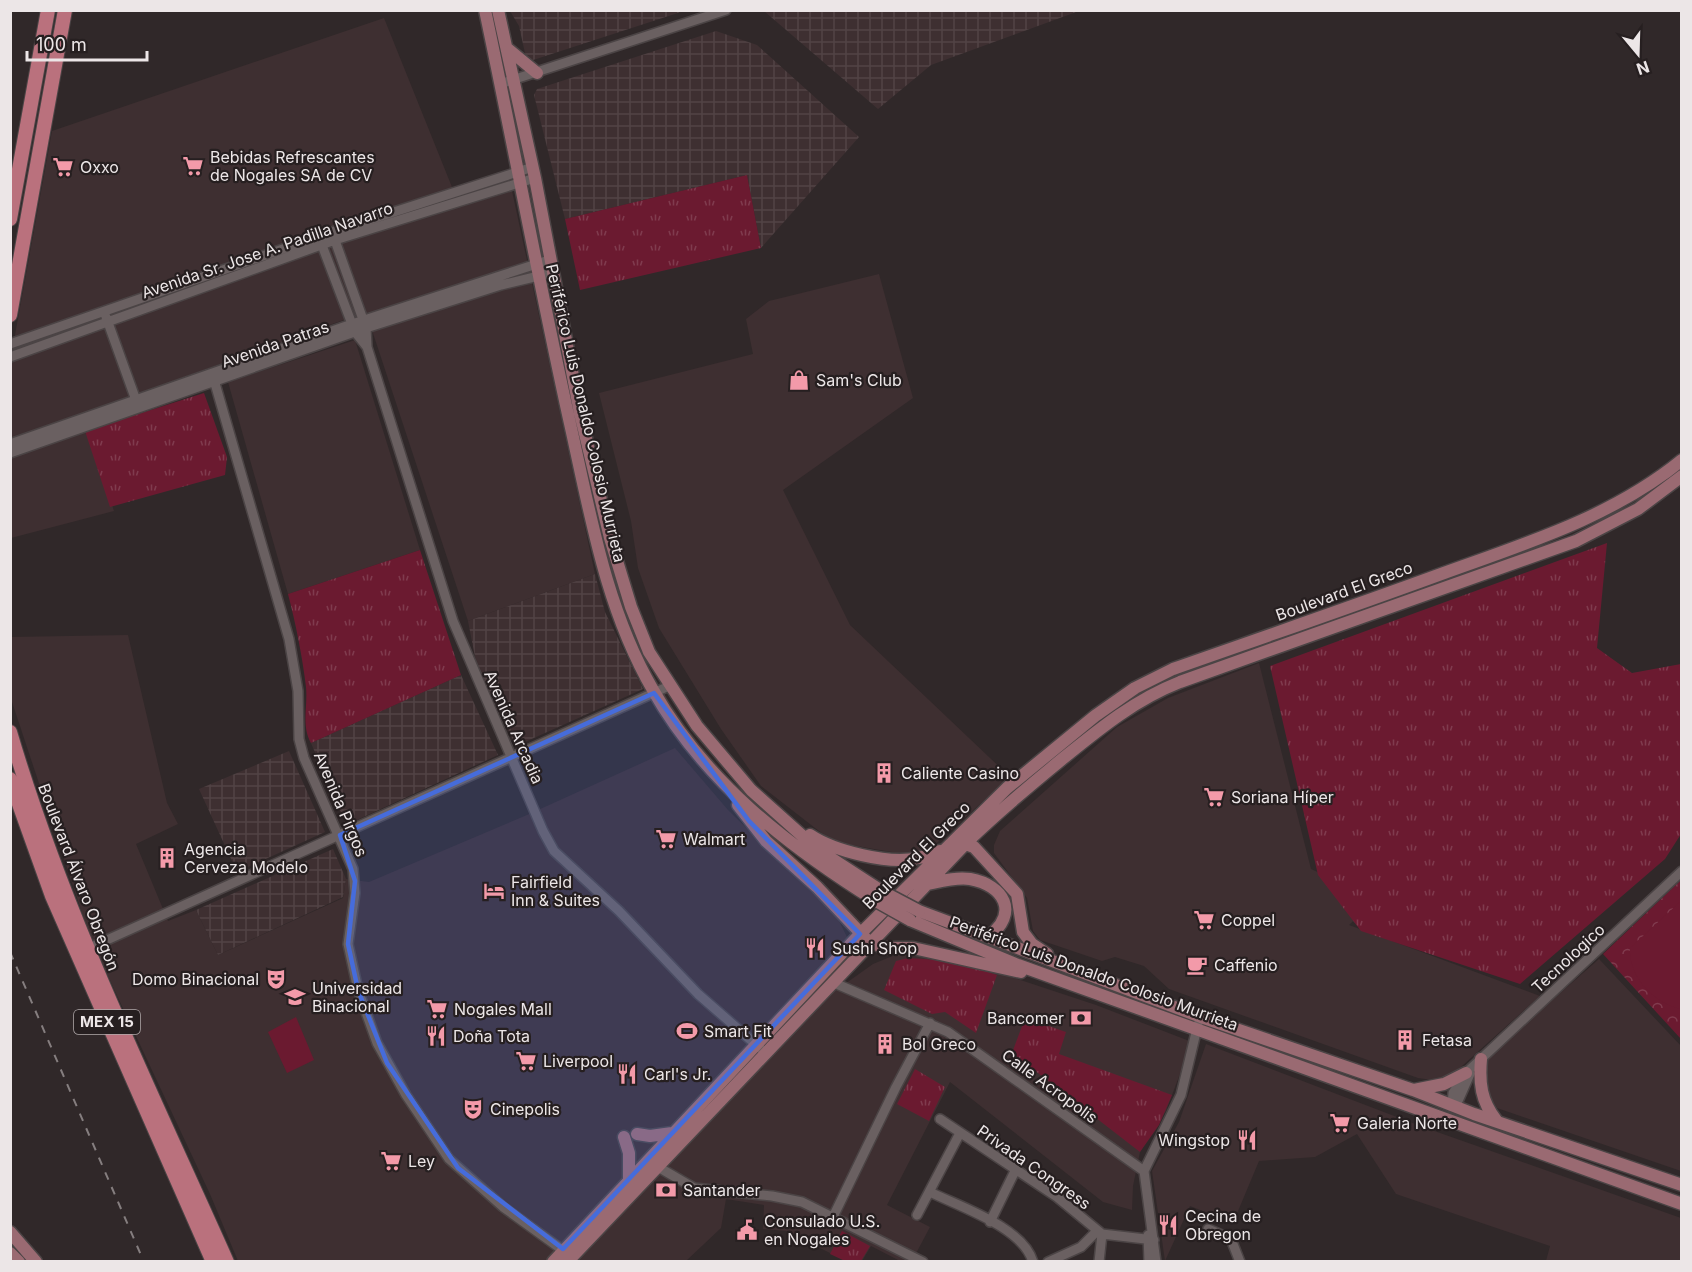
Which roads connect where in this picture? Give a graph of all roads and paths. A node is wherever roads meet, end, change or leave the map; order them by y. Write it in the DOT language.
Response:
graph roads {
  1 [pos="48,10"];
  2 [pos="65,10"];
  3 [pos="485,10"];
  4 [pos="498,10"];
  5 [pos="726,10"];
  6 [pos="507,48"];
  7 [pos="537,74"];
  8 [pos="515,80"];
  9 [pos="500,84"];
  10 [pos="22,154"];
  11 [pos="534,172"];
  12 [pos="519,176"];
  13 [pos="31,202"];
  14 [pos="10,219"];
  15 [pos="10,231"];
  16 [pos="334,236"];
  17 [pos="320,241"];
  18 [pos="542,271"];
  19 [pos="104,311"];
  20 [pos="10,315"];
  21 [pos="108,322"];
  22 [pos="364,325"];
  23 [pos="354,328"];
  24 [pos="10,344"];
  25 [pos="367,347"];
  26 [pos="10,357"];
  27 [pos="213,377"];
  28 [pos="137,404"];
  29 [pos="10,444"];
  30 [pos="10,453"];
  31 [pos="1682,460"];
  32 [pos="1682,476"];
  33 [pos="1358,611"];
  34 [pos="669,686"];
  35 [pos="654,693"];
  36 [pos="10,732"];
  37 [pos="512,758"];
  38 [pos="10,779"];
  39 [pos="732,794"];
  40 [pos="777,813"];
  41 [pos="340,836"];
  42 [pos="967,842"];
  43 [pos="948,845"];
  44 [pos="1682,871"];
  45 [pos="928,884"];
  46 [pos="879,896"];
  47 [pos="988,937"];
  48 [pos="864,938"];
  49 [pos="87,949"];
  50 [pos="1066,966"];
  51 [pos="1035,972"];
  52 [pos="832,982"];
  53 [pos="1199,1023"];
  54 [pos="934,1025"];
  55 [pos="761,1049"];
  56 [pos="1474,1066"];
  57 [pos="1413,1090"];
  58 [pos="1401,1102"];
  59 [pos="1452,1105"];
  60 [pos="940,1119"];
  61 [pos="1497,1121"];
  62 [pos="672,1133"];
  63 [pos="960,1134"];
  64 [pos="1488,1135"];
  65 [pos="651,1155"];
  66 [pos="660,1164"];
  67 [pos="1015,1171"];
  68 [pos="1144,1171"];
  69 [pos="629,1179"];
  70 [pos="1682,1185"];
  71 [pos="930,1192"];
  72 [pos="1682,1204"];
  73 [pos="917,1215"];
  74 [pos="833,1217"];
  75 [pos="990,1222"];
  76 [pos="1208,1229"];
  77 [pos="10,1232"];
  78 [pos="1100,1233"];
  79 [pos="1151,1240"];
  80 [pos="13,1248"];
  81 [pos="567,1256"];
  82 [pos="210,1258"];
  83 [pos="19,1262"];
  84 [pos="36,1262"];
  85 [pos="227,1262"];
  86 [pos="553,1262"];
  87 [pos="923,1262"];
  88 [pos="1033,1262"];
  89 [pos="1048,1262"];
  90 [pos="1099,1262"];
  91 [pos="1149,1262"];
  92 [pos="1156,1262"];
  93 [pos="1240,1262"];
  1 -- 10 [label="highway"];
  2 -- 13 [label="highway"];
  3 -- 9 [label="main road, Periférico Luis Donaldo Colosio Murrieta"];
  4 -- 6 [label="main road, Periférico Luis Donaldo Colosio Murrieta"];
  5 -- 7 [label="street"];
  6 -- 7 [label="main road"];
  6 -- 8 [label="main road, Periférico Luis Donaldo Colosio Murrieta"];
  7 -- 8 [label="street"];
  8 -- 9 [label="street"];
  8 -- 11 [label="main road, Periférico Luis Donaldo Colosio Murrieta"];
  9 -- 12 [label="main road, Periférico Luis Donaldo Colosio Murrieta"];
  10 -- 13 [label="highway"];
  10 -- 14 [label="highway"];
  11 -- 12 [label="street, Avenida Sr. Jose A. Padilla Navarro"];
  11 -- 18 [label="main road, Periférico Luis Donaldo Colosio Murrieta"];
  12 -- 16 [label="street, Avenida Sr. Jose A. Padilla Navarro"];
  12 -- 18 [label="main road, Periférico Luis Donaldo Colosio Murrieta"];
  13 -- 15 [label="highway"];
  13 -- 20 [label="highway"];
  16 -- 17 [label="street, Avenida Sr. Jose A. Padilla Navarro"];
  16 -- 22 [label="street, Avenida Arcadia"];
  17 -- 19 [label="street, Avenida Sr. Jose A. Padilla Navarro"];
  17 -- 21 [label="street, Avenida Sr. Jose A. Padilla Navarro"];
  17 -- 23 [label="street, Avenida Arcadia"];
  18 -- 22 [label="street, Avenida Patras"];
  18 -- 34 [label="main road, Periférico Luis Donaldo Colosio Murrieta"];
  18 -- 35 [label="main road, Periférico Luis Donaldo Colosio Murrieta"];
  19 -- 21 [label="street"];
  19 -- 24 [label="street, Avenida Sr. Jose A. Padilla Navarro"];
  21 -- 26 [label="street, Avenida Sr. Jose A. Padilla Navarro"];
  21 -- 28 [label="street"];
  22 -- 23 [label="street, Avenida Patras"];
  22 -- 25 [label="street, Avenida Arcadia"];
  23 -- 25 [label="street, Avenida Arcadia"];
  23 -- 27 [label="street, Avenida Patras"];
  25 -- 37 [label="street, Avenida Arcadia"];
  27 -- 28 [label="street, Avenida Patras"];
  27 -- 41 [label="street, Avenida Pirgos"];
  28 -- 29 [label="street, Avenida Patras"];
  28 -- 30 [label="street, Avenida Patras"];
  31 -- 33 [label="main road, Boulevard El Greco"];
  32 -- 33 [label="main road, Boulevard El Greco"];
  33 -- 42 [label="main road, Boulevard El Greco"];
  33 -- 43 [label="main road, Boulevard El Greco"];
  34 -- 35 [label="street"];
  34 -- 40 [label="main road, Periférico Luis Donaldo Colosio Murrieta"];
  35 -- 37 [label="street"];
  35 -- 39 [label="main road, Periférico Luis Donaldo Colosio Murrieta"];
  36 -- 49 [label="highway, Boulevard Álvaro Obregón / MEX 15"];
  37 -- 41 [label="street"];
  37 -- 55 [label="street, Avenida Arcadia"];
  38 -- 82 [label="highway, Boulevard Álvaro Obregón / MEX 15"];
  39 -- 46 [label="main road, Periférico Luis Donaldo Colosio Murrieta"];
  39 -- 48 [label="main road"];
  40 -- 43 [label="main road"];
  40 -- 46 [label="main road, Periférico Luis Donaldo Colosio Murrieta"];
  41 -- 49 [label="street"];
  41 -- 81 [label="street, Avenida Pirgos"];
  42 -- 43 [label="main road"];
  42 -- 45 [label="main road, Boulevard El Greco"];
  42 -- 50 [label="main road"];
  43 -- 48 [label="main road, Boulevard El Greco"];
  44 -- 56 [label="street, Tecnologico"];
  45 -- 47 [label="main road"];
  45 -- 48 [label="main road, Boulevard El Greco"];
  46 -- 47 [label="main road, Periférico Luis Donaldo Colosio Murrieta, bridge"];
  46 -- 51 [label="main road, Periférico Luis Donaldo Colosio Murrieta, bridge"];
  47 -- 50 [label="main road, Periférico Luis Donaldo Colosio Murrieta"];
  48 -- 51 [label="main road"];
  48 -- 52 [label="main road, Boulevard El Greco"];
  48 -- 55 [label="main road, Boulevard El Greco"];
  49 -- 85 [label="highway, Boulevard Álvaro Obregón / MEX 15"];
  50 -- 53 [label="main road, Periférico Luis Donaldo Colosio Murrieta"];
  51 -- 53 [label="main road, Periférico Luis Donaldo Colosio Murrieta"];
  52 -- 54 [label="street, Calle Acropolis"];
  52 -- 55 [label="main road, Boulevard El Greco"];
  53 -- 57 [label="main road, Periférico Luis Donaldo Colosio Murrieta"];
  53 -- 58 [label="main road, Periférico Luis Donaldo Colosio Murrieta"];
  53 -- 68 [label="street"];
  54 -- 68 [label="street, Calle Acropolis"];
  54 -- 74 [label="street"];
  55 -- 62 [label="main road, Boulevard El Greco"];
  55 -- 66 [label="main road, Boulevard El Greco"];
  56 -- 57 [label="main road"];
  56 -- 59 [label="street, Tecnologico"];
  56 -- 61 [label="main road"];
  57 -- 59 [label="main road, Periférico Luis Donaldo Colosio Murrieta"];
  58 -- 59 [label="main road"];
  58 -- 64 [label="main road, Periférico Luis Donaldo Colosio Murrieta"];
  59 -- 61 [label="main road, Periférico Luis Donaldo Colosio Murrieta"];
  59 -- 64 [label="main road"];
  60 -- 63 [label="street, Privada Congress"];
  61 -- 70 [label="main road, Periférico Luis Donaldo Colosio Murrieta"];
  62 -- 65 [label="main road, Boulevard El Greco"];
  62 -- 69 [label="main road"];
  63 -- 67 [label="street, Privada Congress"];
  63 -- 71 [label="street"];
  64 -- 72 [label="main road, Periférico Luis Donaldo Colosio Murrieta"];
  65 -- 66 [label="street"];
  65 -- 69 [label="main road, Boulevard El Greco"];
  66 -- 74 [label="street"];
  66 -- 81 [label="main road, Boulevard El Greco"];
  67 -- 75 [label="street"];
  67 -- 78 [label="street, Privada Congress"];
  68 -- 79 [label="street"];
  69 -- 81 [label="main road, Boulevard El Greco"];
  71 -- 73 [label="street"];
  71 -- 75 [label="street"];
  74 -- 87 [label="street"];
  75 -- 88 [label="street"];
  76 -- 93 [label="street"];
  77 -- 80 [label="main road"];
  78 -- 79 [label="street"];
  78 -- 89 [label="street"];
  78 -- 90 [label="street"];
  79 -- 91 [label="street"];
  79 -- 92 [label="street"];
  80 -- 83 [label="main road"];
  80 -- 84 [label="main road"];
  81 -- 86 [label="main road, Boulevard El Greco"];
}
